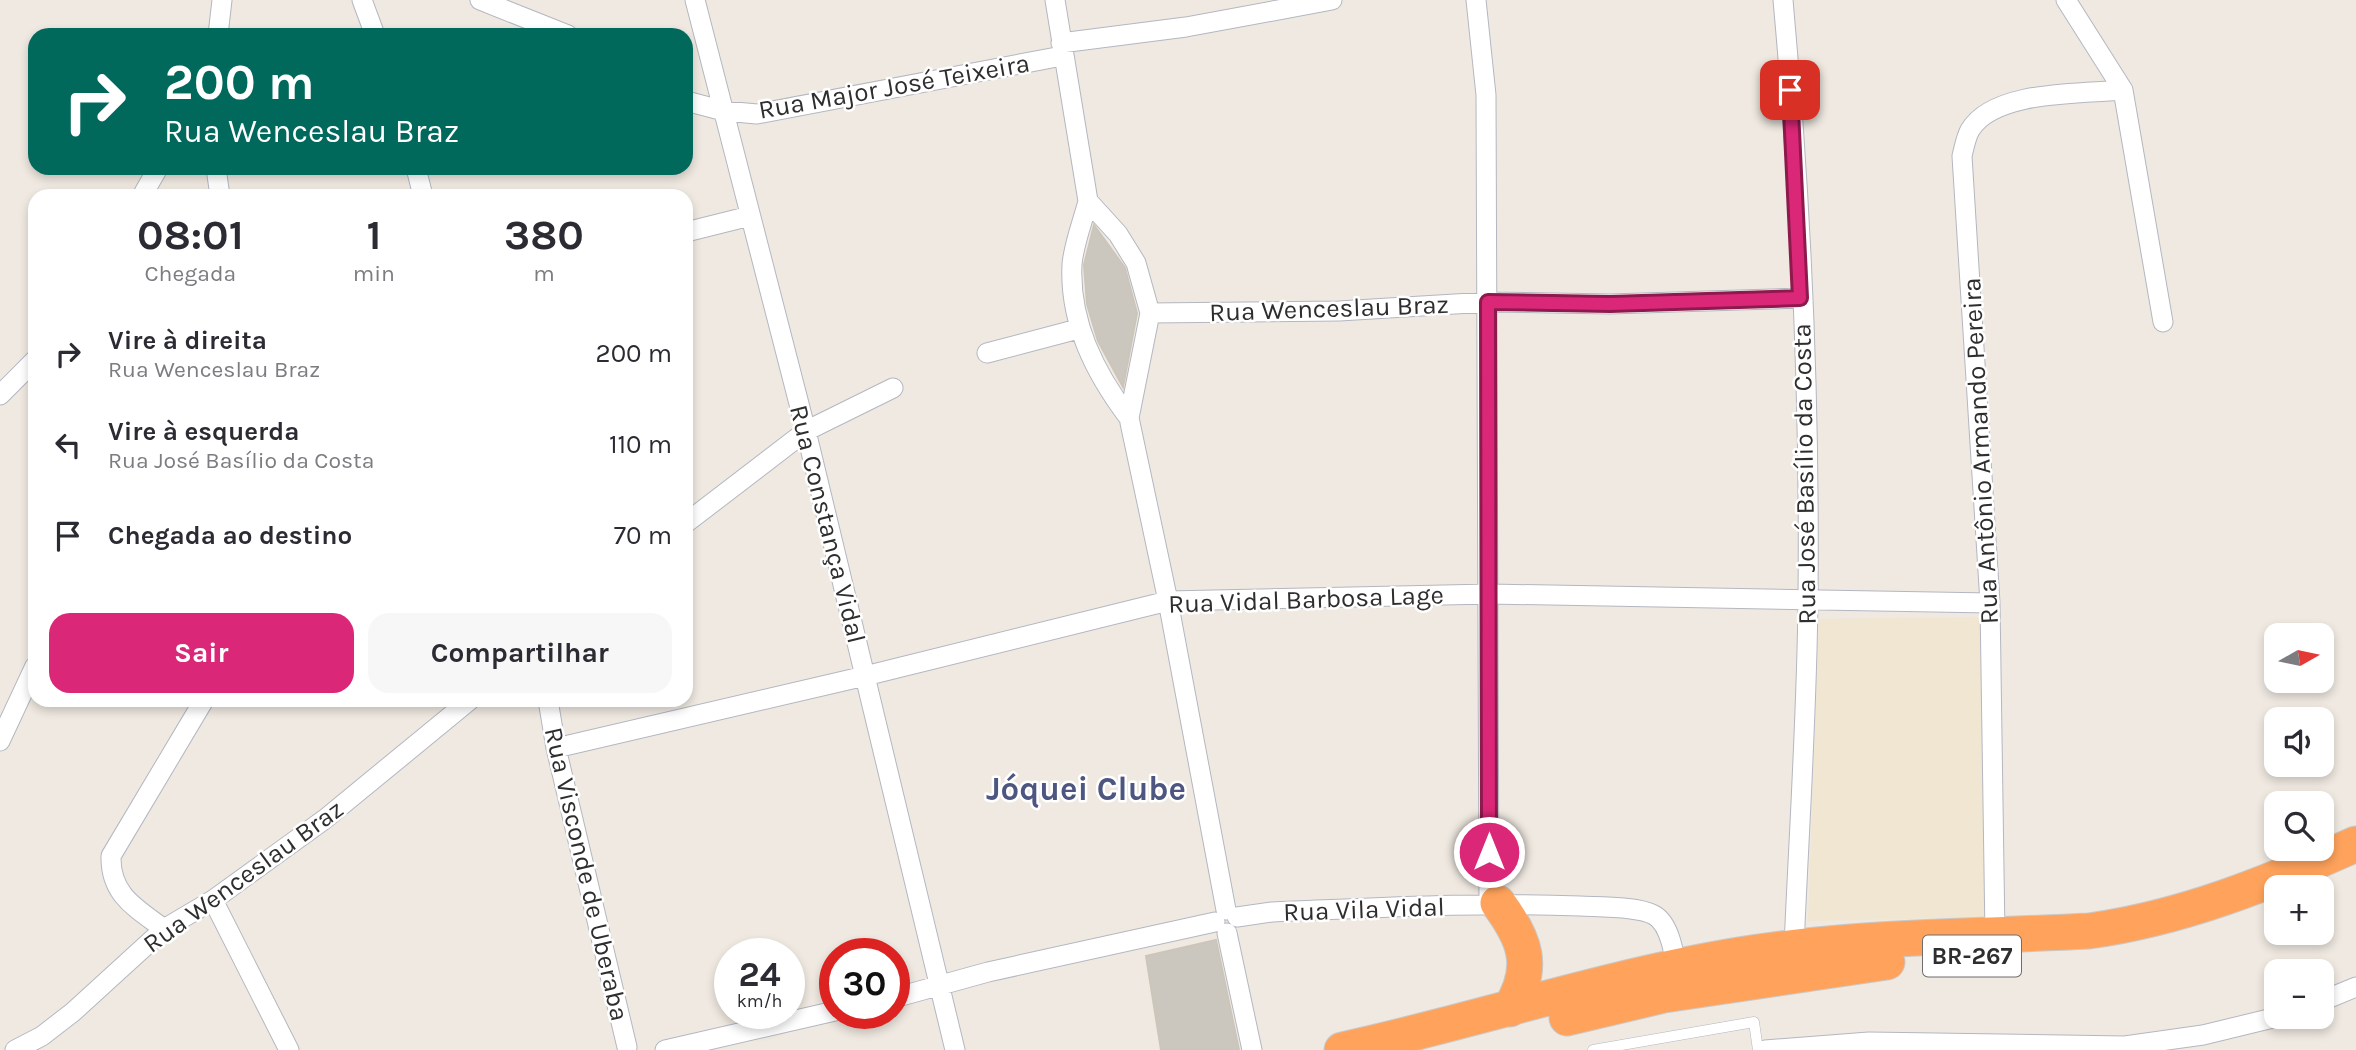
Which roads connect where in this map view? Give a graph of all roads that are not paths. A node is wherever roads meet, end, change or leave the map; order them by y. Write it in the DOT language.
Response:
graph roads {
  1 [pos="222,0"];
  2 [pos="362,0"];
  3 [pos="480,0"];
  4 [pos="695,0"];
  5 [pos="1055,0"];
  6 [pos="1332,0"];
  7 [pos="1476,0"];
  8 [pos="1783,0"];
  9 [pos="2066,0"];
  10 [pos="219,28"];
  11 [pos="372,28"];
  12 [pos="550,28"];
  13 [pos="1061,50"];
  14 [pos="2123,90"];
  15 [pos="693,103"];
  16 [pos="724,111"];
  17 [pos="1088,201"];
  18 [pos="750,216"];
  19 [pos="693,230"];
  20 [pos="1800,298"];
  21 [pos="1488,302"];
  22 [pos="1150,313"];
  23 [pos="2163,322"];
  24 [pos="1078,329"];
  25 [pos="987,353"];
  26 [pos="28,367"];
  27 [pos="893,388"];
  28 [pos="0,395"];
  29 [pos="1129,418"];
  30 [pos="806,431"];
  31 [pos="693,518"];
  32 [pos="1490,594"];
  33 [pos="1168,601"];
  34 [pos="1808,601"];
  35 [pos="1990,603"];
  36 [pos="865,676"];
  37 [pos="28,681"];
  38 [pos="200,707"];
  39 [pos="461,707"];
  40 [pos="549,707"];
  41 [pos="0,741"];
  42 [pos="556,748"];
  43 [pos="2356,844"];
  44 [pos="2356,866"];
  45 [pos="2334,876"];
  46 [pos="213,900"];
  47 [pos="1493,903"];
  48 [pos="2264,907"];
  49 [pos="1226,920"];
  50 [pos="164,929"];
  51 [pos="1995,936"];
  52 [pos="1794,947"];
  53 [pos="1670,980"];
  54 [pos="941,984"];
  55 [pos="2356,987"];
  56 [pos="910,993"];
  57 [pos="2334,996"];
  58 [pos="1510,1009"];
  59 [pos="819,1016"];
  60 [pos="2264,1020"];
  61 [pos="627,1049"];
  62 [pos="15,1050"];
  63 [pos="289,1050"];
  64 [pos="664,1050"];
  65 [pos="955,1050"];
  66 [pos="1252,1050"];
  67 [pos="1342,1050"];
  68 [pos="1427,1050"];
  69 [pos="1593,1050"];
  70 [pos="1758,1050"];
  71 [pos="1765,1050"];
  1 -- 10 [label="street"];
  2 -- 11 [label="street"];
  3 -- 12 [label="street"];
  4 -- 16 [label="street, Rua Constança Vidal"];
  5 -- 13 [label="street"];
  6 -- 13 [label="street, Rua Major José Teixeira"];
  7 -- 21 [label="street"];
  8 -- 20 [label="street, Rua José Basílio da Costa"];
  9 -- 14 [label="street"];
  13 -- 16 [label="street, Rua Major José Teixeira"];
  13 -- 17 [label="street"];
  14 -- 23 [label="street"];
  14 -- 35 [label="street, Rua Antônio Armando Pereira"];
  15 -- 16 [label="street, Rua Major José Teixeira"];
  16 -- 18 [label="street, Rua Constança Vidal"];
  17 -- 22 [label="street"];
  17 -- 24 [label="street"];
  18 -- 19 [label="street"];
  18 -- 30 [label="street, Rua Constança Vidal"];
  20 -- 21 [label="street, Rua Wenceslau Braz"];
  20 -- 34 [label="street, Rua José Basílio da Costa"];
  21 -- 22 [label="street, Rua Wenceslau Braz"];
  21 -- 32 [label="street"];
  22 -- 29 [label="street"];
  24 -- 25 [label="street"];
  24 -- 29 [label="street"];
  26 -- 28 [label="street"];
  27 -- 30 [label="street"];
  29 -- 33 [label="street"];
  30 -- 31 [label="street"];
  30 -- 36 [label="street, Rua Constança Vidal"];
  32 -- 33 [label="street, Rua Vidal Barbosa Lage"];
  32 -- 34 [label="street, Rua Vidal Barbosa Lage"];
  32 -- 47 [label="street"];
  33 -- 36 [label="street, Rua Vidal Barbosa Lage"];
  33 -- 49 [label="street"];
  34 -- 35 [label="street, Rua Vidal Barbosa Lage"];
  34 -- 52 [label="street, Rua José Basílio da Costa"];
  35 -- 51 [label="street, Rua Antônio Armando Pereira"];
  36 -- 42 [label="street, Rua Vidal Barbosa Lage"];
  36 -- 54 [label="street, Rua Constança Vidal"];
  37 -- 41 [label="street"];
  38 -- 50 [label="street"];
  39 -- 46 [label="street, Rua Wenceslau Braz"];
  40 -- 42 [label="street, Rua Visconde de Uberaba"];
  42 -- 61 [label="street, Rua Visconde de Uberaba"];
  43 -- 51 [label="highway, BR-267"];
  44 -- 45 [label="highway"];
  46 -- 50 [label="street, Rua Wenceslau Braz"];
  46 -- 63 [label="street"];
  47 -- 49 [label="street, Rua Vila Vidal"];
  47 -- 53 [label="street, Rua Vila Vidal"];
  47 -- 58 [label="highway"];
  48 -- 53 [label="highway, BR-267"];
  49 -- 54 [label="street, Rua Vila Vidal"];
  49 -- 66 [label="street"];
  50 -- 62 [label="street, Rua Wenceslau Braz"];
  51 -- 52 [label="highway, BR-267"];
  52 -- 53 [label="highway, BR-267"];
  53 -- 58 [label="highway, BR-267"];
  53 -- 68 [label="highway, BR-267"];
  54 -- 56 [label="street, Rua Vila Vidal"];
  54 -- 65 [label="street, Rua Constança Vidal"];
  55 -- 57 [label="street"];
  58 -- 67 [label="highway, BR-267"];
  59 -- 64 [label="street"];
  60 -- 71 [label="street"];
  69 -- 70 [label="lane"];
}
